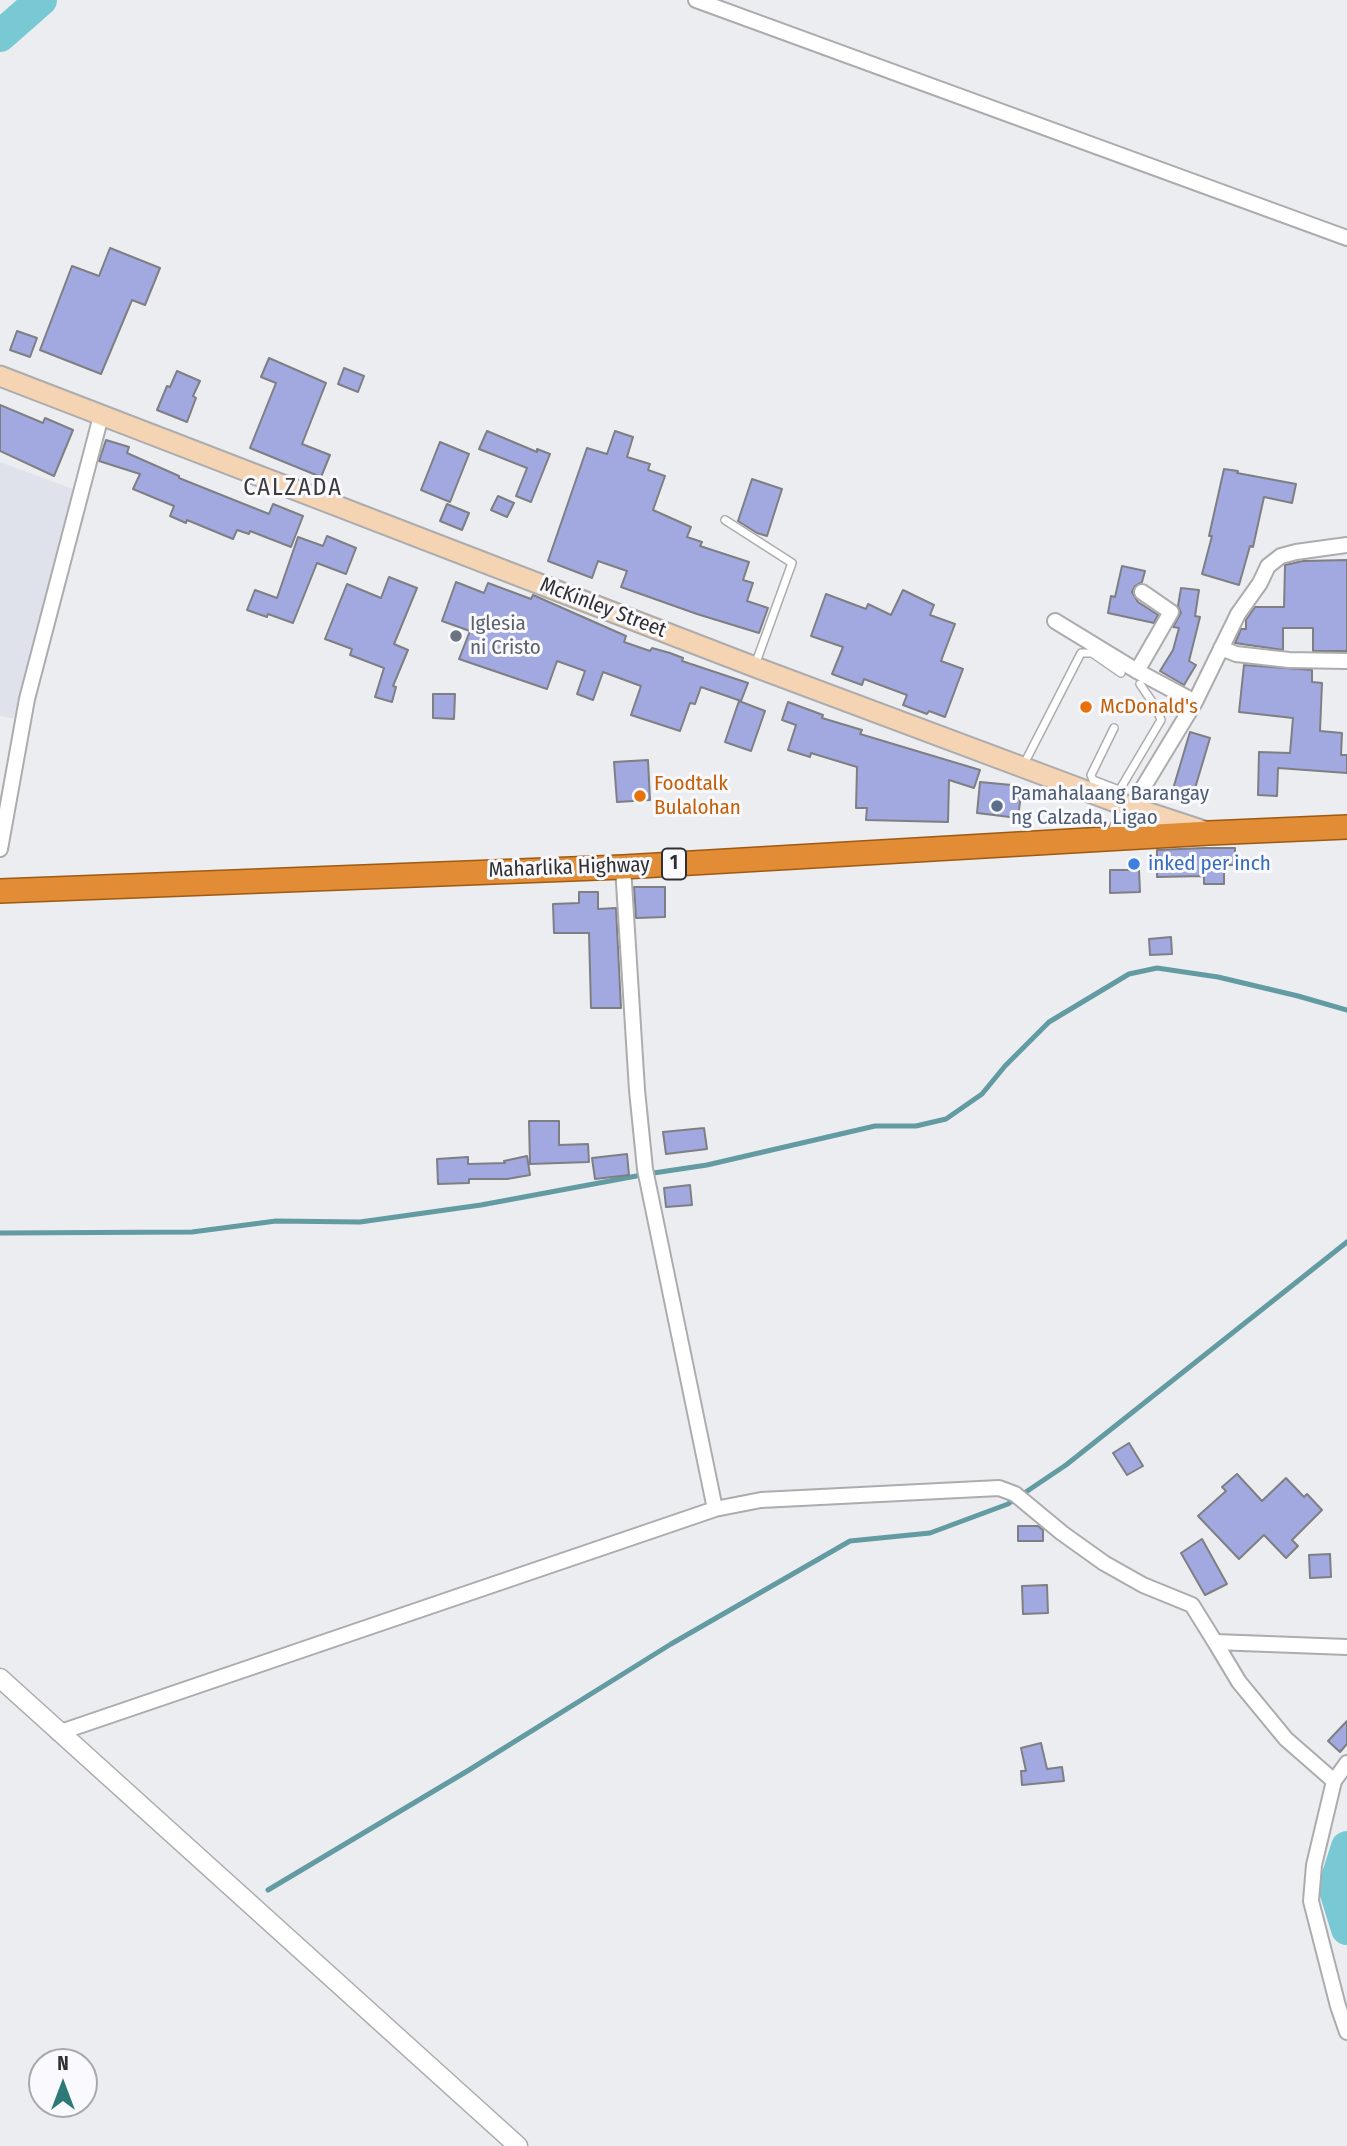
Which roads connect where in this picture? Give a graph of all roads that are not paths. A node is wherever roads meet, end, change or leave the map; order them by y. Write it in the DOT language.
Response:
graph roads {
  1 [pos="696,0"];
  2 [pos="1347,238"];
  3 [pos="0,376"];
  4 [pos="101,416"];
  5 [pos="725,520"];
  6 [pos="1347,545"];
  7 [pos="1142,592"];
  8 [pos="1055,621"];
  9 [pos="1221,648"];
  10 [pos="1347,661"];
  11 [pos="755,667"];
  12 [pos="1121,673"];
  13 [pos="1139,678"];
  14 [pos="1195,702"];
  15 [pos="1114,727"];
  16 [pos="1023,766"];
  17 [pos="1122,799"];
  18 [pos="1347,827"];
  19 [pos="1209,833"];
  20 [pos="1110,838"];
  21 [pos="0,849"];
  22 [pos="623,867"];
  23 [pos="0,891"];
  24 [pos="715,1509"];
  25 [pos="1215,1642"];
  26 [pos="1347,1647"];
  27 [pos="0,1678"];
  28 [pos="58,1733"];
  29 [pos="1347,1763"];
  30 [pos="1334,1781"];
  31 [pos="1347,2032"];
  32 [pos="518,2146"];
  1 -- 2 [label="street"];
  3 -- 4 [label="main road, McKinley Street"];
  4 -- 11 [label="main road, McKinley Street"];
  4 -- 21 [label="street"];
  5 -- 11 [label="lane"];
  6 -- 9 [label="street"];
  7 -- 13 [label="street"];
  8 -- 13 [label="street"];
  9 -- 10 [label="street"];
  9 -- 14 [label="street"];
  11 -- 16 [label="main road, McKinley Street"];
  12 -- 16 [label="lane"];
  13 -- 14 [label="street"];
  13 -- 17 [label="lane"];
  14 -- 17 [label="street"];
  15 -- 17 [label="lane"];
  16 -- 17 [label="main road, McKinley Street"];
  17 -- 19 [label="main road, McKinley Street"];
  17 -- 20 [label="street"];
  18 -- 19 [label="highway, Maharlika Highway / 1"];
  19 -- 20 [label="highway, Maharlika Highway / 1"];
  20 -- 22 [label="highway, Maharlika Highway / 1"];
  22 -- 23 [label="highway, Maharlika Highway / 1"];
  22 -- 24 [label="street"];
  24 -- 25 [label="street"];
  24 -- 28 [label="street"];
  25 -- 26 [label="street"];
  25 -- 30 [label="street"];
  27 -- 28 [label="street"];
  28 -- 32 [label="street"];
  29 -- 30 [label="street"];
  30 -- 31 [label="street"];
}
